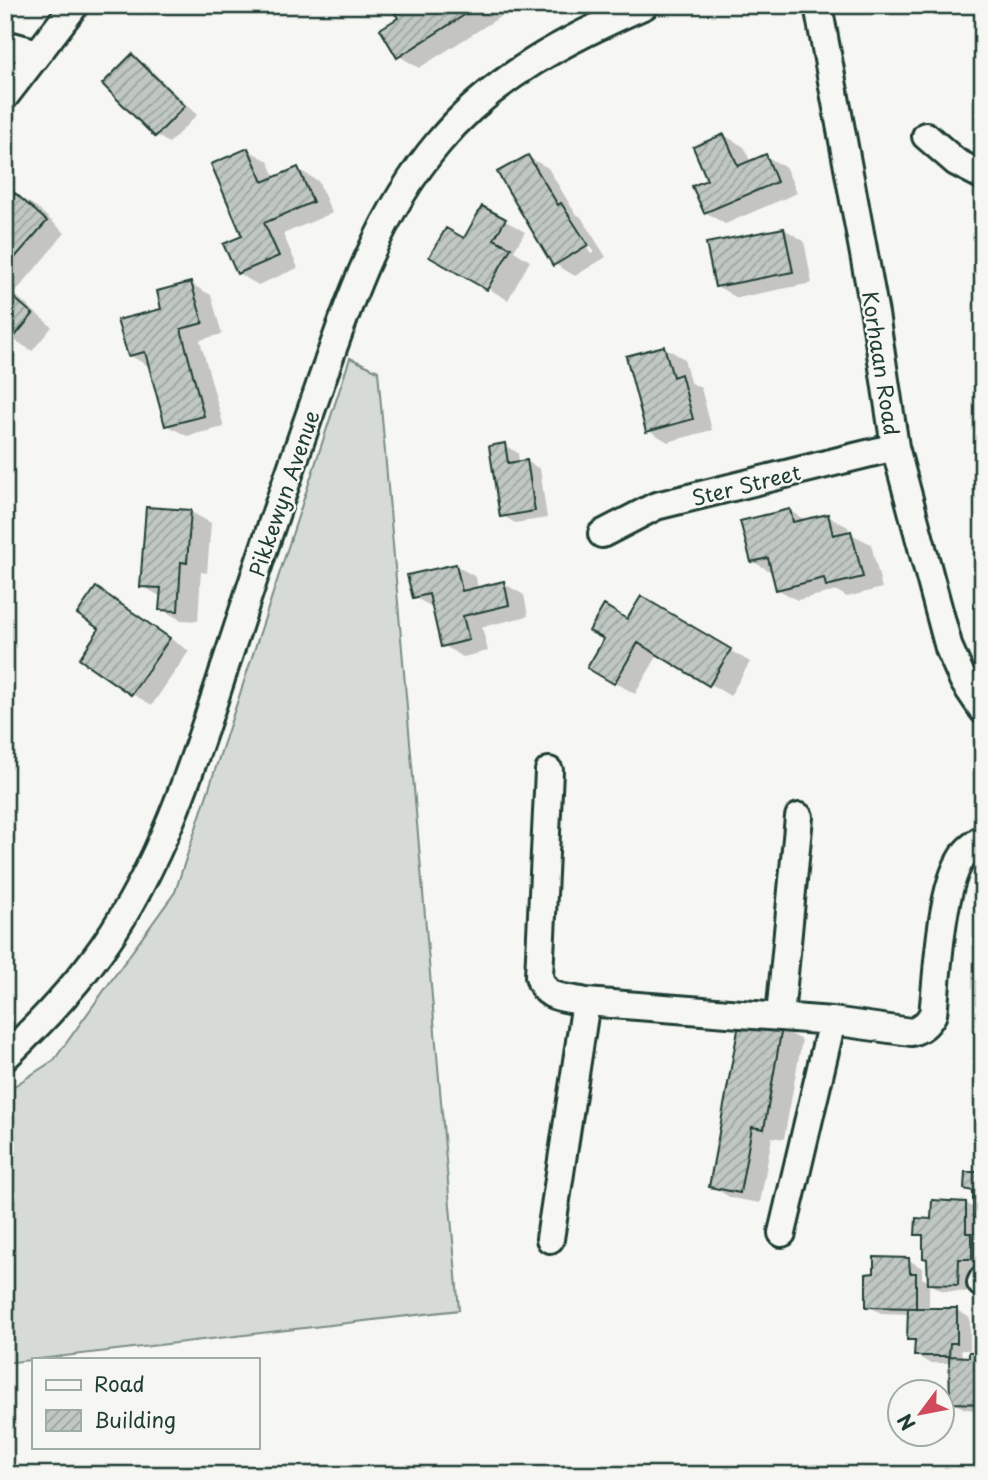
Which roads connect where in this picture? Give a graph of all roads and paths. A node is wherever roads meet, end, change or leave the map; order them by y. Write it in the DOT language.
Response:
graph roads {
  1 [pos="75,5"];
  2 [pos="645,5"];
  3 [pos="818,5"];
  4 [pos="5,44"];
  5 [pos="38,53"];
  6 [pos="5,96"];
  7 [pos="926,136"];
  8 [pos="983,176"];
  9 [pos="895,447"];
  10 [pos="602,534"];
  11 [pos="983,710"];
  12 [pos="549,771"];
  13 [pos="799,817"];
  14 [pos="983,838"];
  15 [pos="586,1002"];
  16 [pos="780,1016"];
  17 [pos="832,1021"];
  18 [pos="5,1057"];
  19 [pos="782,1233"];
  20 [pos="550,1239"];
  1 -- 5 [label="street"];
  2 -- 18 [label="street, Pikkewyn Avenue"];
  3 -- 9 [label="street, Korhaan Road"];
  4 -- 5 [label="street"];
  5 -- 6 [label="street"];
  7 -- 8 [label="street"];
  9 -- 10 [label="street, Ster Street"];
  9 -- 11 [label="street, Korhaan Road"];
  12 -- 15 [label="street"];
  13 -- 16 [label="street"];
  14 -- 17 [label="street"];
  15 -- 16 [label="street"];
  15 -- 20 [label="street"];
  16 -- 17 [label="street"];
  17 -- 19 [label="street"];
}
